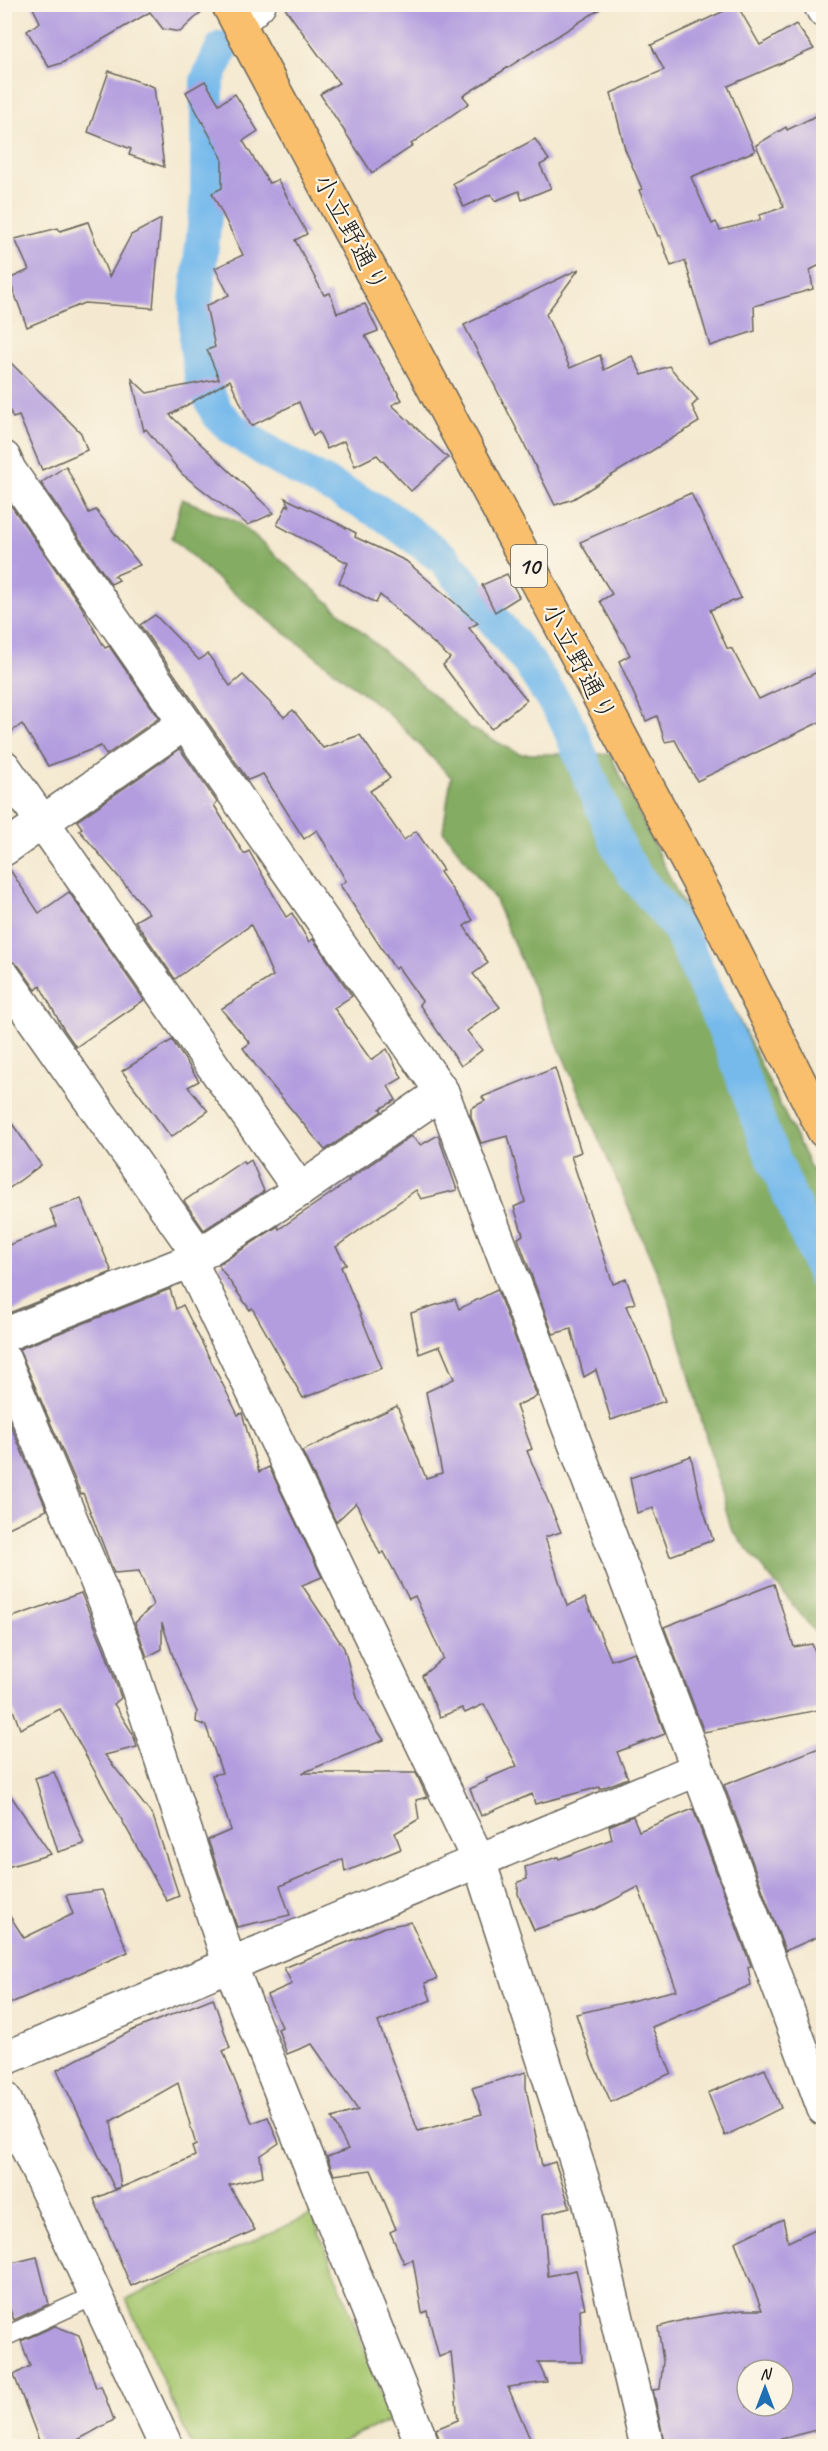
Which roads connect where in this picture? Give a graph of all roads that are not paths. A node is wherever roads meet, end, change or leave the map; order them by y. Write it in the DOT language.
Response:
graph roads {
  1 [pos="820,4"];
  2 [pos="242,10"];
  3 [pos="824,11"];
  4 [pos="4,458"];
  5 [pos="185,723"];
  6 [pos="4,767"];
  7 [pos="43,823"];
  8 [pos="4,849"];
  9 [pos="4,977"];
  10 [pos="442,1092"];
  11 [pos="824,1131"];
  12 [pos="300,1190"];
  13 [pos="195,1258"];
  14 [pos="4,1335"];
  15 [pos="4,1360"];
  16 [pos="698,1769"];
  17 [pos="480,1861"];
  18 [pos="230,1965"];
  19 [pos="4,2059"];
  20 [pos="4,2098"];
  21 [pos="824,2109"];
  22 [pos="96,2295"];
  23 [pos="4,2337"];
  24 [pos="166,2446"];
  25 [pos="423,2446"];
  26 [pos="647,2446"];
  1 -- 3 [label="street"];
  2 -- 11 [label="main road, 小立野通り / 10"];
  4 -- 5 [label="street"];
  5 -- 7 [label="street"];
  5 -- 10 [label="street"];
  6 -- 7 [label="street"];
  7 -- 8 [label="street"];
  7 -- 12 [label="street"];
  9 -- 13 [label="street"];
  10 -- 12 [label="street"];
  10 -- 16 [label="street"];
  12 -- 13 [label="street"];
  13 -- 14 [label="street"];
  13 -- 17 [label="street"];
  15 -- 18 [label="street"];
  16 -- 17 [label="street"];
  16 -- 21 [label="street"];
  17 -- 18 [label="street"];
  17 -- 26 [label="street"];
  18 -- 19 [label="street"];
  18 -- 25 [label="street"];
  20 -- 22 [label="street"];
  22 -- 23 [label="lane"];
  22 -- 24 [label="street"];
}
